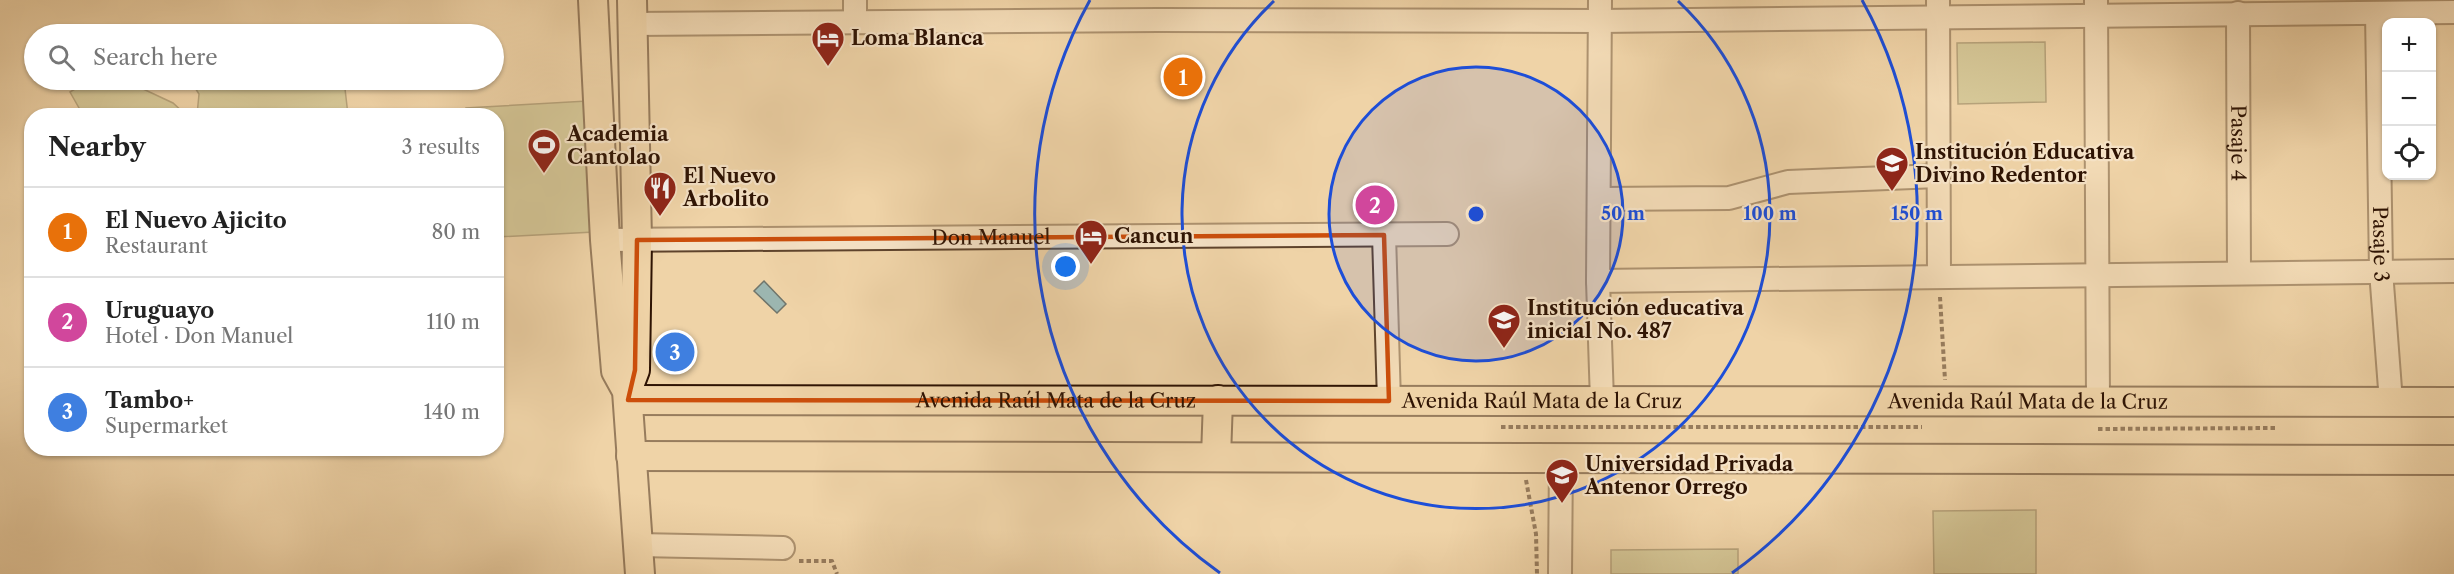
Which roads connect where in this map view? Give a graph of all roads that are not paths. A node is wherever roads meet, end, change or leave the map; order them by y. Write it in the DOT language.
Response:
graph roads {
  1 [pos="593,0"];
  2 [pos="2096,7"];
  3 [pos="1796,9"];
  4 [pos="1938,9"];
  5 [pos="1158,10"];
  6 [pos="1377,10"];
  7 [pos="1600,10"];
  8 [pos="855,11"];
  9 [pos="632,12"];
  10 [pos="2454,12"];
  11 [pos="2238,13"];
  12 [pos="2377,13"];
  13 [pos="1938,176"];
  14 [pos="1601,199"];
  15 [pos="1447,234"];
  16 [pos="1384,235"];
  17 [pos="605,240"];
  18 [pos="637,240"];
  19 [pos="2454,271"];
  20 [pos="2381,272"];
  21 [pos="2239,273"];
  22 [pos="2097,275"];
  23 [pos="1939,277"];
  24 [pos="1598,281"];
  25 [pos="627,383"];
  26 [pos="1218,400"];
  27 [pos="1389,401"];
  28 [pos="1602,401"];
  29 [pos="2391,402"];
  30 [pos="2454,402"];
  31 [pos="2098,415"];
  32 [pos="631,456"];
  33 [pos="1216,457"];
  34 [pos="1561,458"];
  35 [pos="2454,460"];
  36 [pos="638,545"];
  37 [pos="783,548"];
  38 [pos="640,574"];
  39 [pos="1560,574"];
  1 -- 17 [label="main road"];
  2 -- 4 [label="street"];
  2 -- 11 [label="street"];
  2 -- 22 [label="street"];
  3 -- 4 [label="street"];
  3 -- 7 [label="street"];
  4 -- 13 [label="street"];
  5 -- 6 [label="street"];
  5 -- 8 [label="street"];
  6 -- 7 [label="street"];
  7 -- 14 [label="street"];
  8 -- 9 [label="street"];
  9 -- 18 [label="main road"];
  10 -- 12 [label="street"];
  11 -- 12 [label="street"];
  11 -- 21 [label="street, Pasaje 4"];
  12 -- 20 [label="street, Pasaje 3"];
  13 -- 14 [label="street"];
  13 -- 23 [label="street"];
  14 -- 24 [label="street"];
  15 -- 16 [label="street, Don Manuel"];
  16 -- 18 [label="street, Don Manuel"];
  16 -- 27 [label="street"];
  17 -- 18 [label="street, Don Manuel"];
  17 -- 25 [label="main road"];
  18 -- 25 [label="main road"];
  19 -- 20 [label="street"];
  20 -- 21 [label="street"];
  20 -- 29 [label="street, Pasaje 3"];
  21 -- 22 [label="street"];
  22 -- 23 [label="street"];
  22 -- 31 [label="street"];
  23 -- 24 [label="street"];
  24 -- 28 [label="street"];
  25 -- 26 [label="main road, Avenida Raúl Mata de la Cruz"];
  25 -- 32 [label="main road"];
  26 -- 27 [label="main road, Avenida Raúl Mata de la Cruz"];
  26 -- 33 [label="main road"];
  27 -- 28 [label="main road, Avenida Raúl Mata de la Cruz"];
  28 -- 31 [label="main road, Avenida Raúl Mata de la Cruz"];
  29 -- 30 [label="main road, Avenida Raúl Mata de la Cruz"];
  29 -- 31 [label="main road, Avenida Raúl Mata de la Cruz"];
  32 -- 33 [label="main road"];
  32 -- 36 [label="main road"];
  33 -- 34 [label="main road"];
  34 -- 35 [label="main road"];
  34 -- 39 [label="street"];
  36 -- 37 [label="street"];
  36 -- 38 [label="main road"];
}
